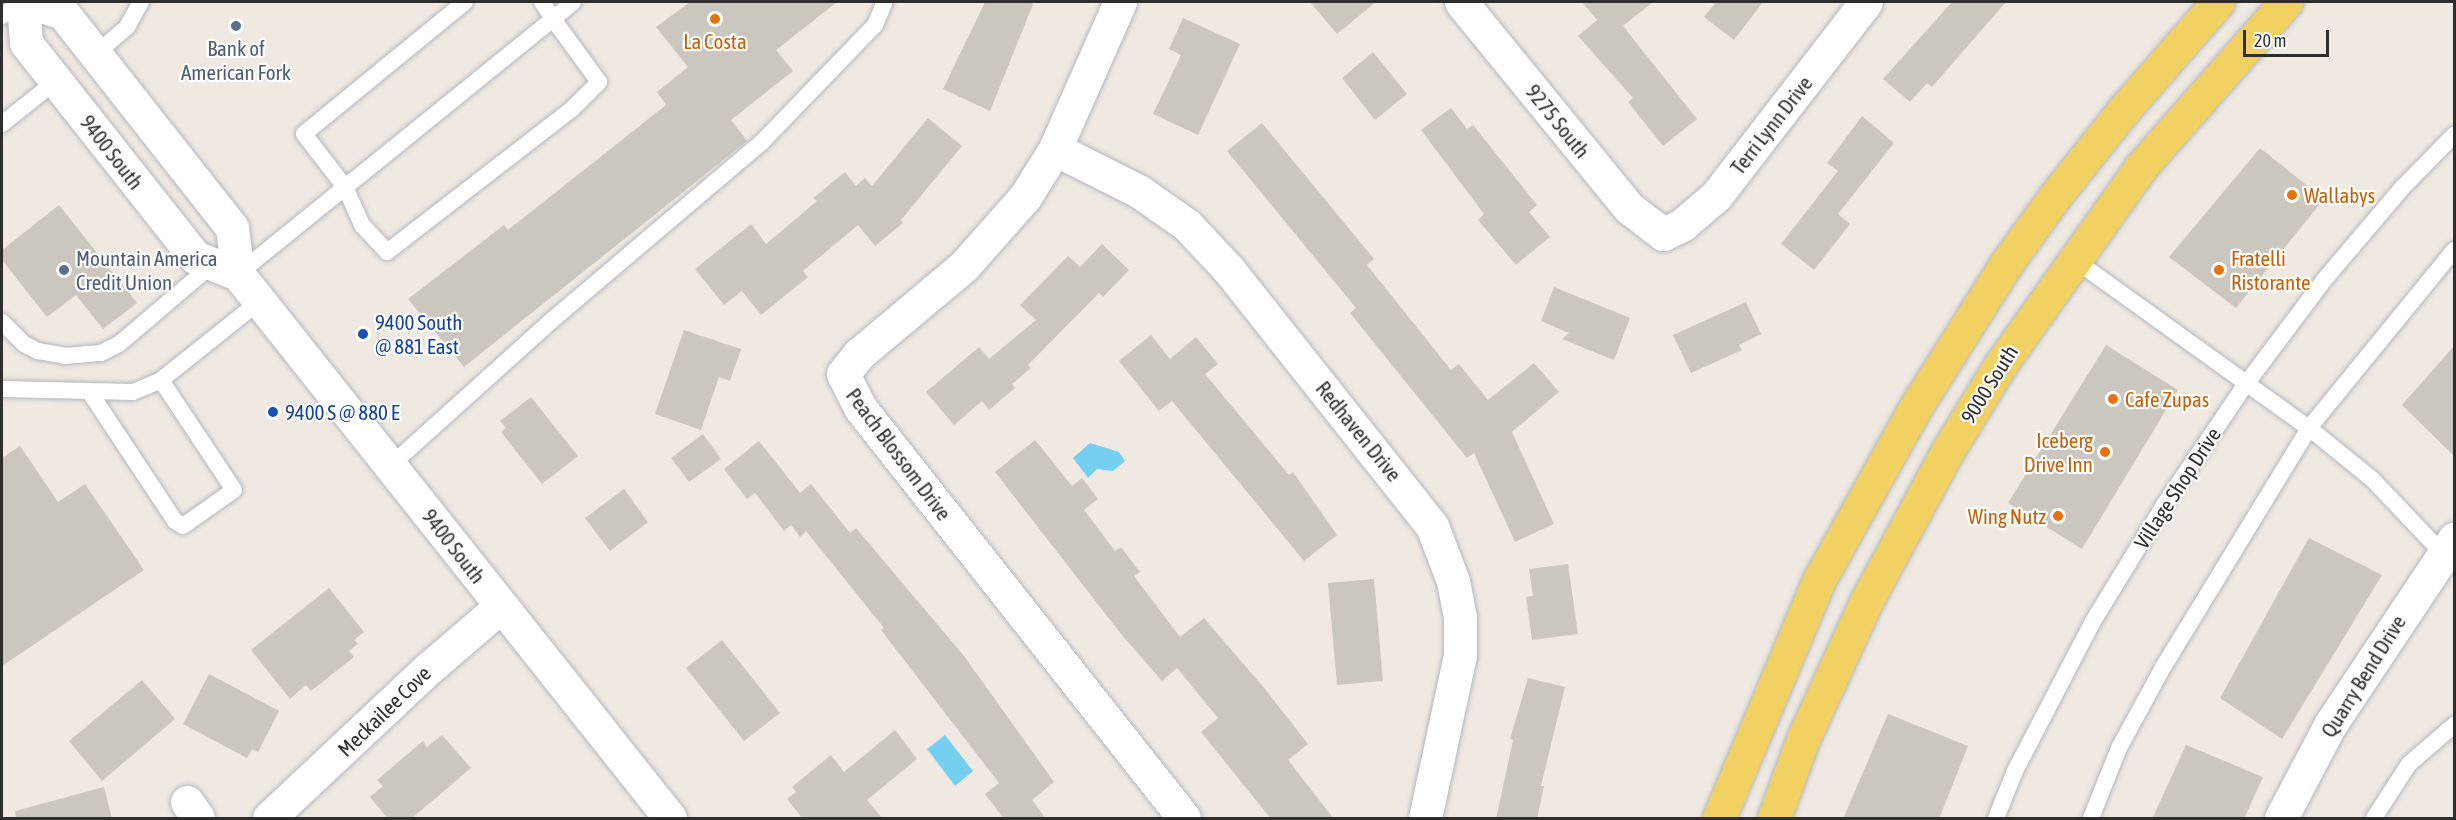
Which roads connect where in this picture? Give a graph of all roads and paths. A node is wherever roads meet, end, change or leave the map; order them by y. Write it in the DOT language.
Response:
graph roads {
  1 [pos="22,2"];
  2 [pos="29,2"];
  3 [pos="141,2"];
  4 [pos="542,2"];
  5 [pos="573,2"];
  6 [pos="885,2"];
  7 [pos="1120,2"];
  8 [pos="1461,2"];
  9 [pos="1866,2"];
  10 [pos="2218,2"];
  11 [pos="2286,2"];
  12 [pos="457,4"];
  13 [pos="2,16"];
  14 [pos="553,19"];
  15 [pos="96,54"];
  16 [pos="56,81"];
  17 [pos="2,124"];
  18 [pos="2454,135"];
  19 [pos="1054,149"];
  20 [pos="345,188"];
  21 [pos="1663,234"];
  22 [pos="2454,250"];
  23 [pos="2072,258"];
  24 [pos="225,269"];
  25 [pos="260,301"];
  26 [pos="2,322"];
  27 [pos="161,380"];
  28 [pos="2246,384"];
  29 [pos="2,389"];
  30 [pos="89,391"];
  31 [pos="2309,429"];
  32 [pos="390,466"];
  33 [pos="2451,554"];
  34 [pos="501,606"];
  35 [pos="2454,725"];
  36 [pos="269,819"];
  37 [pos="670,819"];
  38 [pos="1184,819"];
  39 [pos="1425,819"];
  40 [pos="1719,819"];
  41 [pos="1774,819"];
  42 [pos="1996,819"];
  43 [pos="2091,819"];
  44 [pos="2281,819"];
  45 [pos="2374,819"];
  1 -- 13 [label="lane"];
  1 -- 16 [label="street, 9400 South"];
  2 -- 15 [label="street"];
  3 -- 15 [label="lane"];
  4 -- 14 [label="lane"];
  5 -- 14 [label="lane"];
  6 -- 32 [label="lane"];
  7 -- 19 [label="street, Peach Blossom Drive"];
  8 -- 21 [label="street, 9275 South"];
  9 -- 21 [label="street, Terri Lynn Drive"];
  10 -- 40 [label="main road"];
  11 -- 23 [label="main road, 9000 South"];
  12 -- 20 [label="lane"];
  14 -- 20 [label="lane"];
  14 -- 20 [label="lane"];
  15 -- 24 [label="street"];
  16 -- 17 [label="lane"];
  16 -- 24 [label="street, 9400 South"];
  18 -- 28 [label="lane, Village Shop Drive"];
  19 -- 38 [label="street, Peach Blossom Drive"];
  19 -- 39 [label="street, Redhaven Drive"];
  20 -- 24 [label="lane"];
  22 -- 31 [label="lane"];
  23 -- 28 [label="lane"];
  23 -- 41 [label="main road, 9000 South"];
  24 -- 25 [label="street, 9400 South"];
  24 -- 26 [label="lane"];
  25 -- 27 [label="lane"];
  25 -- 32 [label="street, 9400 South"];
  27 -- 30 [label="lane"];
  27 -- 30 [label="lane"];
  28 -- 31 [label="lane"];
  28 -- 42 [label="lane, Village Shop Drive"];
  29 -- 30 [label="lane"];
  31 -- 33 [label="lane"];
  31 -- 43 [label="lane"];
  32 -- 34 [label="street, 9400 South"];
  33 -- 44 [label="street, Quarry Bend Drive"];
  34 -- 36 [label="street, Meckailee Cove"];
  34 -- 37 [label="street, 9400 South"];
  35 -- 45 [label="lane"];
}
